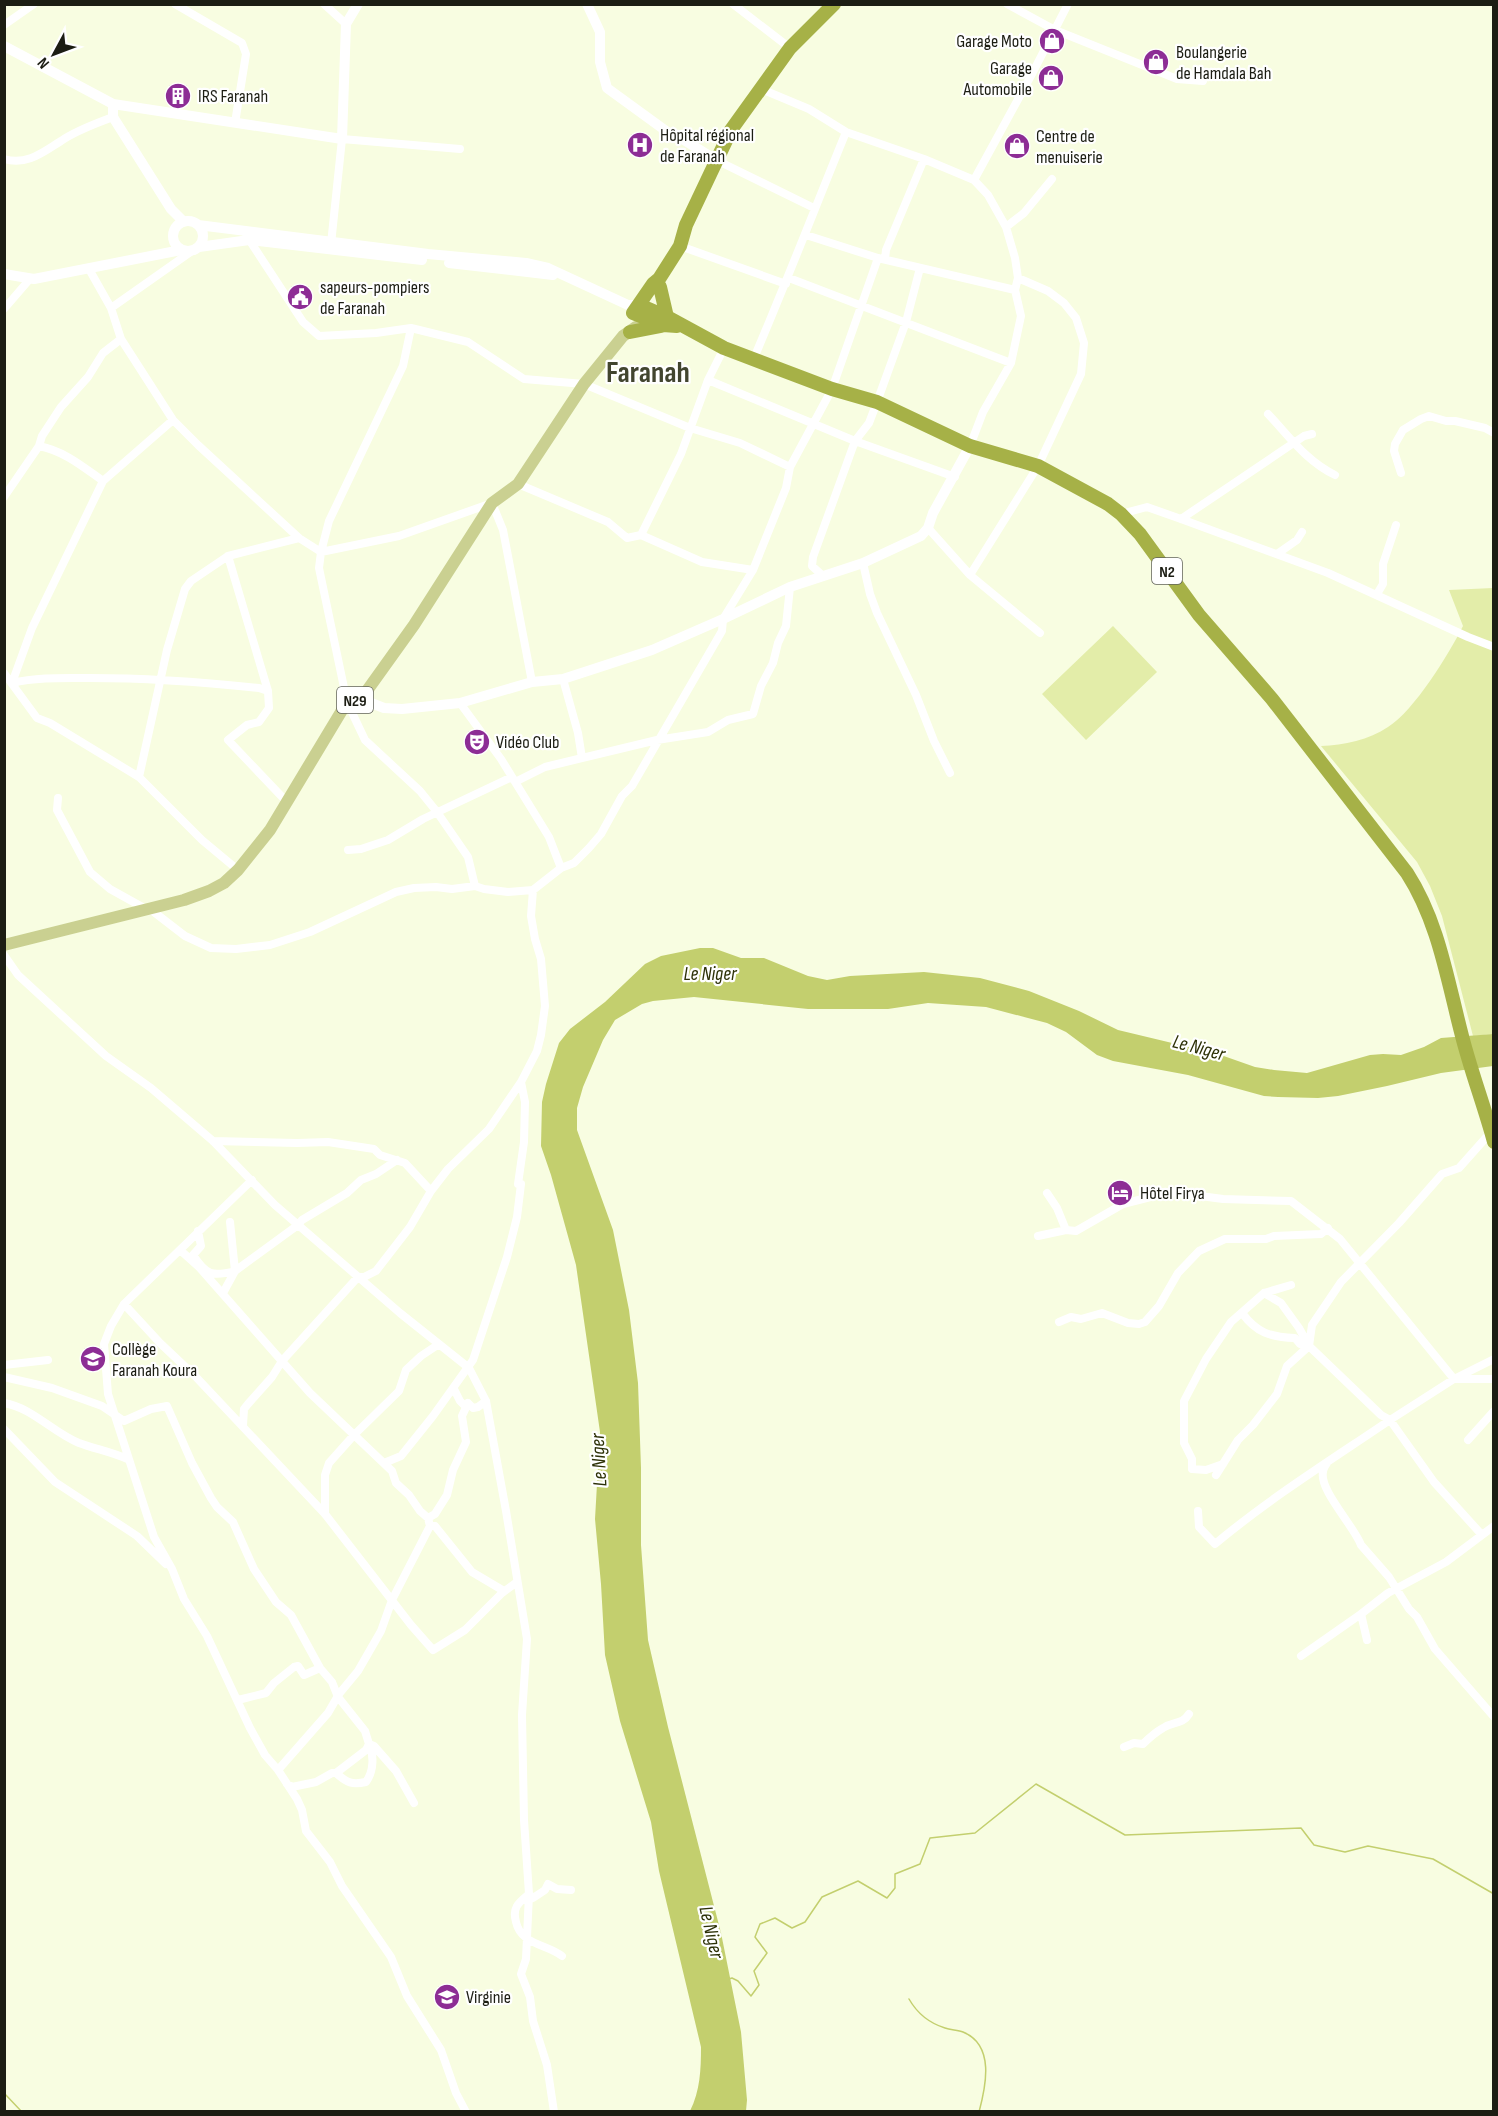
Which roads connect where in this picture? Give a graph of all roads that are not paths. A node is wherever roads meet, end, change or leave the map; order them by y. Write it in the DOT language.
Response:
graph roads {
  1 [pos="34,4"];
  2 [pos="176,4"];
  3 [pos="324,4"];
  4 [pos="358,4"];
  5 [pos="587,4"];
  6 [pos="733,4"];
  7 [pos="834,4"];
  8 [pos="1007,4"];
  9 [pos="1068,4"];
  10 [pos="346,24"];
  11 [pos="4,25"];
  12 [pos="1055,30"];
  13 [pos="790,48"];
  14 [pos="6,50"];
  15 [pos="1203,81"];
  16 [pos="761,89"];
  17 [pos="113,104"];
  18 [pos="113,117"];
  19 [pos="235,123"];
  20 [pos="846,132"];
  21 [pos="342,139"];
  22 [pos="460,149"];
  23 [pos="4,159"];
  24 [pos="924,159"];
  25 [pos="716,160"];
  26 [pos="1052,179"];
  27 [pos="974,180"];
  28 [pos="814,208"];
  29 [pos="171,209"];
  30 [pos="184,222"];
  31 [pos="198,225"];
  32 [pos="1006,227"];
  33 [pos="174,233"];
  34 [pos="806,235"];
  35 [pos="248,236"];
  36 [pos="331,245"];
  37 [pos="680,246"];
  38 [pos="191,249"];
  39 [pos="156,255"];
  40 [pos="881,258"];
  41 [pos="920,268"];
  42 [pos="89,269"];
  43 [pos="4,274"];
  44 [pos="1018,278"];
  45 [pos="28,280"];
  46 [pos="788,281"];
  47 [pos="660,283"];
  48 [pos="1015,290"];
  49 [pos="862,305"];
  50 [pos="111,308"];
  51 [pos="4,309"];
  52 [pos="639,310"];
  53 [pos="665,321"];
  54 [pos="906,322"];
  55 [pos="411,327"];
  56 [pos="627,334"];
  57 [pos="121,339"];
  58 [pos="724,348"];
  59 [pos="754,358"];
  60 [pos="1011,363"];
  61 [pos="708,380"];
  62 [pos="584,384"];
  63 [pos="832,389"];
  64 [pos="877,402"];
  65 [pos="1268,414"];
  66 [pos="173,420"];
  67 [pos="814,424"];
  68 [pos="690,428"];
  69 [pos="1494,433"];
  70 [pos="1312,434"];
  71 [pos="855,441"];
  72 [pos="1296,444"];
  73 [pos="39,446"];
  74 [pos="970,446"];
  75 [pos="1038,466"];
  76 [pos="790,467"];
  77 [pos="1401,473"];
  78 [pos="1335,475"];
  79 [pos="955,477"];
  80 [pos="103,481"];
  81 [pos="518,484"];
  82 [pos="4,497"];
  83 [pos="492,503"];
  84 [pos="1121,514"];
  85 [pos="1181,519"];
  86 [pos="1396,525"];
  87 [pos="928,528"];
  88 [pos="1302,532"];
  89 [pos="641,535"];
  90 [pos="299,538"];
  91 [pos="321,552"];
  92 [pos="1277,554"];
  93 [pos="228,556"];
  94 [pos="863,563"];
  95 [pos="753,570"];
  96 [pos="970,575"];
  97 [pos="823,576"];
  98 [pos="790,587"];
  99 [pos="1377,594"];
  100 [pos="723,619"];
  101 [pos="1040,633"];
  102 [pos="1494,646"];
  103 [pos="4,673"];
  104 [pos="563,679"];
  105 [pos="162,680"];
  106 [pos="531,682"];
  107 [pos="12,683"];
  108 [pos="268,691"];
  109 [pos="361,699"];
  110 [pos="346,702"];
  111 [pos="460,703"];
  112 [pos="657,740"];
  113 [pos="582,758"];
  114 [pos="950,773"];
  115 [pos="139,777"];
  116 [pos="513,779"];
  117 [pos="58,798"];
  118 [pos="286,801"];
  119 [pos="437,812"];
  120 [pos="348,850"];
  121 [pos="561,868"];
  122 [pos="238,870"];
  123 [pos="475,886"];
  124 [pos="533,890"];
  125 [pos="149,909"];
  126 [pos="4,945"];
  127 [pos="4,955"];
  128 [pos="521,1082"];
  129 [pos="1492,1137"];
  130 [pos="213,1141"];
  131 [pos="397,1160"];
  132 [pos="252,1180"];
  133 [pos="431,1191"];
  134 [pos="1047,1193"];
  135 [pos="230,1222"];
  136 [pos="298,1225"];
  137 [pos="1328,1228"];
  138 [pos="1066,1230"];
  139 [pos="198,1231"];
  140 [pos="1038,1236"];
  141 [pos="180,1250"];
  142 [pos="1360,1262"];
  143 [pos="199,1267"];
  144 [pos="235,1271"];
  145 [pos="358,1277"];
  146 [pos="1291,1285"];
  147 [pos="224,1293"];
  148 [pos="1264,1293"];
  149 [pos="124,1304"];
  150 [pos="1242,1313"];
  151 [pos="1059,1322"];
  152 [pos="439,1344"];
  153 [pos="1309,1346"];
  154 [pos="1494,1359"];
  155 [pos="48,1360"];
  156 [pos="282,1361"];
  157 [pos="4,1365"];
  158 [pos="469,1368"];
  159 [pos="4,1377"];
  160 [pos="1454,1379"];
  161 [pos="1494,1379"];
  162 [pos="454,1389"];
  163 [pos="486,1401"];
  164 [pos="4,1403"];
  165 [pos="466,1407"];
  166 [pos="1494,1411"];
  167 [pos="114,1413"];
  168 [pos="1390,1420"];
  169 [pos="243,1425"];
  170 [pos="4,1429"];
  171 [pos="354,1435"];
  172 [pos="1468,1440"];
  173 [pos="128,1459"];
  174 [pos="384,1463"];
  175 [pos="1224,1463"];
  176 [pos="1327,1463"];
  177 [pos="1216,1475"];
  178 [pos="1198,1511"];
  179 [pos="325,1514"];
  180 [pos="429,1522"];
  181 [pos="1494,1526"];
  182 [pos="1482,1535"];
  183 [pos="172,1569"];
  184 [pos="517,1582"];
  185 [pos="1397,1588"];
  186 [pos="504,1592"];
  187 [pos="392,1600"];
  188 [pos="1361,1614"];
  189 [pos="1367,1640"];
  190 [pos="1301,1656"];
  191 [pos="320,1668"];
  192 [pos="338,1697"];
  193 [pos="237,1700"];
  194 [pos="1189,1714"];
  195 [pos="1494,1718"];
  196 [pos="369,1744"];
  197 [pos="1124,1747"];
  198 [pos="278,1770"];
  199 [pos="336,1773"];
  200 [pos="287,1784"];
  201 [pos="414,1803"];
  202 [pos="571,1890"];
  203 [pos="529,1894"];
  204 [pos="526,1938"];
  205 [pos="562,1956"];
  206 [pos="466,2112"];
  207 [pos="555,2112"];
  1 -- 11 [label="street"];
  2 -- 19 [label="street"];
  3 -- 10 [label="street"];
  4 -- 10 [label="street"];
  5 -- 25 [label="street"];
  6 -- 13 [label="street"];
  7 -- 13 [label="highway"];
  8 -- 12 [label="street"];
  9 -- 12 [label="street"];
  10 -- 21 [label="street"];
  12 -- 15 [label="street"];
  12 -- 27 [label="street"];
  13 -- 16 [label="highway"];
  14 -- 17 [label="street"];
  16 -- 20 [label="street"];
  16 -- 25 [label="highway"];
  17 -- 18 [label="street"];
  17 -- 19 [label="street"];
  18 -- 23 [label="street"];
  18 -- 29 [label="street"];
  19 -- 21 [label="street"];
  20 -- 24 [label="street"];
  20 -- 28 [label="street"];
  21 -- 22 [label="street"];
  21 -- 36 [label="street"];
  24 -- 27 [label="street"];
  24 -- 40 [label="street"];
  25 -- 28 [label="street"];
  25 -- 37 [label="highway"];
  26 -- 32 [label="street"];
  27 -- 32 [label="street"];
  28 -- 34 [label="street"];
  29 -- 30 [label="street"];
  29 -- 33 [label="street"];
  30 -- 31 [label="street"];
  30 -- 33 [label="street"];
  31 -- 35 [label="street"];
  31 -- 38 [label="street"];
  32 -- 44 [label="street"];
  33 -- 38 [label="street"];
  33 -- 39 [label="street"];
  34 -- 40 [label="street"];
  34 -- 46 [label="street"];
  35 -- 36 [label="street"];
  35 -- 38 [label="street"];
  35 -- 55 [label="street"];
  36 -- 52 [label="street"];
  37 -- 46 [label="street"];
  37 -- 47 [label="highway"];
  38 -- 39 [label="street"];
  38 -- 50 [label="street"];
  39 -- 42 [label="street"];
  40 -- 41 [label="street"];
  40 -- 49 [label="street"];
  41 -- 48 [label="street"];
  41 -- 54 [label="street"];
  42 -- 45 [label="street"];
  42 -- 50 [label="street"];
  43 -- 45 [label="street"];
  44 -- 48 [label="street"];
  44 -- 75 [label="street"];
  45 -- 51 [label="street"];
  46 -- 49 [label="street"];
  46 -- 59 [label="street"];
  47 -- 52 [label="highway"];
  47 -- 53 [label="highway"];
  48 -- 60 [label="street"];
  49 -- 54 [label="street"];
  49 -- 63 [label="street"];
  50 -- 57 [label="street"];
  52 -- 53 [label="highway, N2"];
  52 -- 56 [label="main road"];
  53 -- 56 [label="highway"];
  53 -- 58 [label="highway, N2"];
  54 -- 60 [label="street"];
  54 -- 64 [label="street"];
  55 -- 62 [label="street"];
  55 -- 91 [label="street"];
  56 -- 62 [label="main road, N29"];
  57 -- 66 [label="street"];
  57 -- 73 [label="street"];
  58 -- 59 [label="highway, N2"];
  58 -- 61 [label="street"];
  59 -- 63 [label="highway, N2"];
  60 -- 74 [label="street"];
  61 -- 67 [label="street"];
  61 -- 68 [label="street"];
  62 -- 68 [label="street"];
  62 -- 81 [label="main road, N29"];
  63 -- 64 [label="highway, N2"];
  63 -- 67 [label="street"];
  64 -- 71 [label="street"];
  64 -- 74 [label="highway, N2"];
  65 -- 72 [label="street"];
  66 -- 80 [label="street"];
  66 -- 90 [label="street"];
  67 -- 71 [label="street"];
  67 -- 76 [label="street"];
  68 -- 76 [label="street"];
  68 -- 89 [label="street"];
  69 -- 77 [label="street"];
  70 -- 72 [label="street"];
  71 -- 79 [label="street"];
  71 -- 97 [label="street"];
  72 -- 78 [label="street"];
  72 -- 85 [label="street"];
  73 -- 80 [label="street"];
  73 -- 82 [label="street"];
  74 -- 75 [label="highway, N2"];
  74 -- 79 [label="street"];
  75 -- 84 [label="highway, N2"];
  75 -- 96 [label="street"];
  76 -- 95 [label="street"];
  79 -- 87 [label="street"];
  80 -- 107 [label="street"];
  81 -- 83 [label="main road, N29"];
  81 -- 89 [label="street"];
  83 -- 91 [label="street"];
  83 -- 106 [label="street"];
  83 -- 109 [label="main road, N29"];
  84 -- 85 [label="street"];
  84 -- 129 [label="highway, N2"];
  85 -- 92 [label="street"];
  86 -- 99 [label="street"];
  87 -- 94 [label="street"];
  87 -- 96 [label="street"];
  88 -- 92 [label="street"];
  89 -- 95 [label="street"];
  90 -- 91 [label="street"];
  90 -- 93 [label="street"];
  91 -- 110 [label="street"];
  92 -- 99 [label="street"];
  93 -- 105 [label="street"];
  93 -- 108 [label="street"];
  94 -- 97 [label="street"];
  94 -- 114 [label="street"];
  95 -- 100 [label="street"];
  96 -- 101 [label="street"];
  97 -- 98 [label="street"];
  98 -- 100 [label="street"];
  98 -- 112 [label="street"];
  99 -- 102 [label="street"];
  100 -- 104 [label="street"];
  100 -- 112 [label="street"];
  103 -- 107 [label="street"];
  104 -- 106 [label="street"];
  104 -- 113 [label="street"];
  105 -- 107 [label="street"];
  105 -- 108 [label="street"];
  105 -- 115 [label="street"];
  106 -- 111 [label="street"];
  107 -- 115 [label="street"];
  108 -- 118 [label="street"];
  109 -- 110 [label="main road, N29"];
  109 -- 111 [label="street"];
  110 -- 118 [label="main road, N29"];
  110 -- 119 [label="street"];
  111 -- 116 [label="street"];
  112 -- 113 [label="street"];
  112 -- 121 [label="street"];
  113 -- 116 [label="street"];
  115 -- 122 [label="street"];
  116 -- 119 [label="street"];
  116 -- 121 [label="street"];
  117 -- 125 [label="street"];
  118 -- 122 [label="main road, N29"];
  119 -- 120 [label="street"];
  119 -- 123 [label="street"];
  121 -- 124 [label="street"];
  122 -- 125 [label="main road, N29"];
  123 -- 124 [label="street"];
  123 -- 125 [label="street"];
  124 -- 128 [label="street"];
  125 -- 126 [label="main road, N29"];
  127 -- 130 [label="street"];
  128 -- 133 [label="street"];
  128 -- 158 [label="street"];
  129 -- 142 [label="street"];
  130 -- 131 [label="street"];
  130 -- 132 [label="street"];
  131 -- 133 [label="street"];
  131 -- 136 [label="street"];
  132 -- 136 [label="street"];
  132 -- 139 [label="street"];
  133 -- 145 [label="street"];
  134 -- 138 [label="street"];
  135 -- 144 [label="street"];
  136 -- 144 [label="street"];
  136 -- 145 [label="street"];
  137 -- 138 [label="street"];
  137 -- 142 [label="street"];
  137 -- 151 [label="street"];
  138 -- 140 [label="street"];
  139 -- 141 [label="street"];
  139 -- 143 [label="street"];
  141 -- 143 [label="street"];
  141 -- 149 [label="street"];
  142 -- 153 [label="street"];
  142 -- 160 [label="street"];
  143 -- 144 [label="street"];
  143 -- 147 [label="street"];
  144 -- 147 [label="street"];
  145 -- 152 [label="street"];
  145 -- 156 [label="street"];
  146 -- 148 [label="street"];
  147 -- 156 [label="street"];
  148 -- 150 [label="street"];
  148 -- 153 [label="street"];
  149 -- 167 [label="street"];
  149 -- 169 [label="street"];
  150 -- 153 [label="street"];
  150 -- 175 [label="street"];
  152 -- 158 [label="street"];
  152 -- 171 [label="street"];
  153 -- 168 [label="street"];
  153 -- 175 [label="street"];
  154 -- 160 [label="street"];
  155 -- 157 [label="street"];
  156 -- 169 [label="street"];
  156 -- 171 [label="street"];
  158 -- 162 [label="street"];
  158 -- 163 [label="street"];
  159 -- 167 [label="street"];
  160 -- 161 [label="street"];
  160 -- 168 [label="street"];
  162 -- 165 [label="street"];
  162 -- 174 [label="street"];
  163 -- 165 [label="street"];
  163 -- 184 [label="street"];
  164 -- 173 [label="street"];
  165 -- 180 [label="street"];
  166 -- 172 [label="street"];
  167 -- 173 [label="street"];
  167 -- 191 [label="street"];
  168 -- 176 [label="street"];
  168 -- 182 [label="street"];
  169 -- 179 [label="street"];
  170 -- 183 [label="street"];
  171 -- 174 [label="street"];
  171 -- 179 [label="street"];
  173 -- 183 [label="street"];
  174 -- 180 [label="street"];
  175 -- 177 [label="street"];
  176 -- 178 [label="street"];
  176 -- 185 [label="street"];
  179 -- 187 [label="street"];
  180 -- 186 [label="street"];
  180 -- 187 [label="street"];
  181 -- 182 [label="street"];
  182 -- 185 [label="street"];
  183 -- 193 [label="street"];
  184 -- 186 [label="street"];
  184 -- 203 [label="street"];
  185 -- 188 [label="street"];
  185 -- 195 [label="street"];
  186 -- 187 [label="street"];
  187 -- 192 [label="street"];
  188 -- 189 [label="street"];
  188 -- 190 [label="street"];
  191 -- 192 [label="street"];
  191 -- 193 [label="street"];
  192 -- 196 [label="street"];
  192 -- 198 [label="street"];
  193 -- 198 [label="street"];
  194 -- 197 [label="street"];
  196 -- 199 [label="street"];
  196 -- 199 [label="street"];
  196 -- 201 [label="street"];
  198 -- 200 [label="street"];
  199 -- 200 [label="street"];
  200 -- 206 [label="street"];
  202 -- 203 [label="street"];
  203 -- 204 [label="street"];
  203 -- 204 [label="street"];
  204 -- 205 [label="street"];
  204 -- 207 [label="street"];
}
